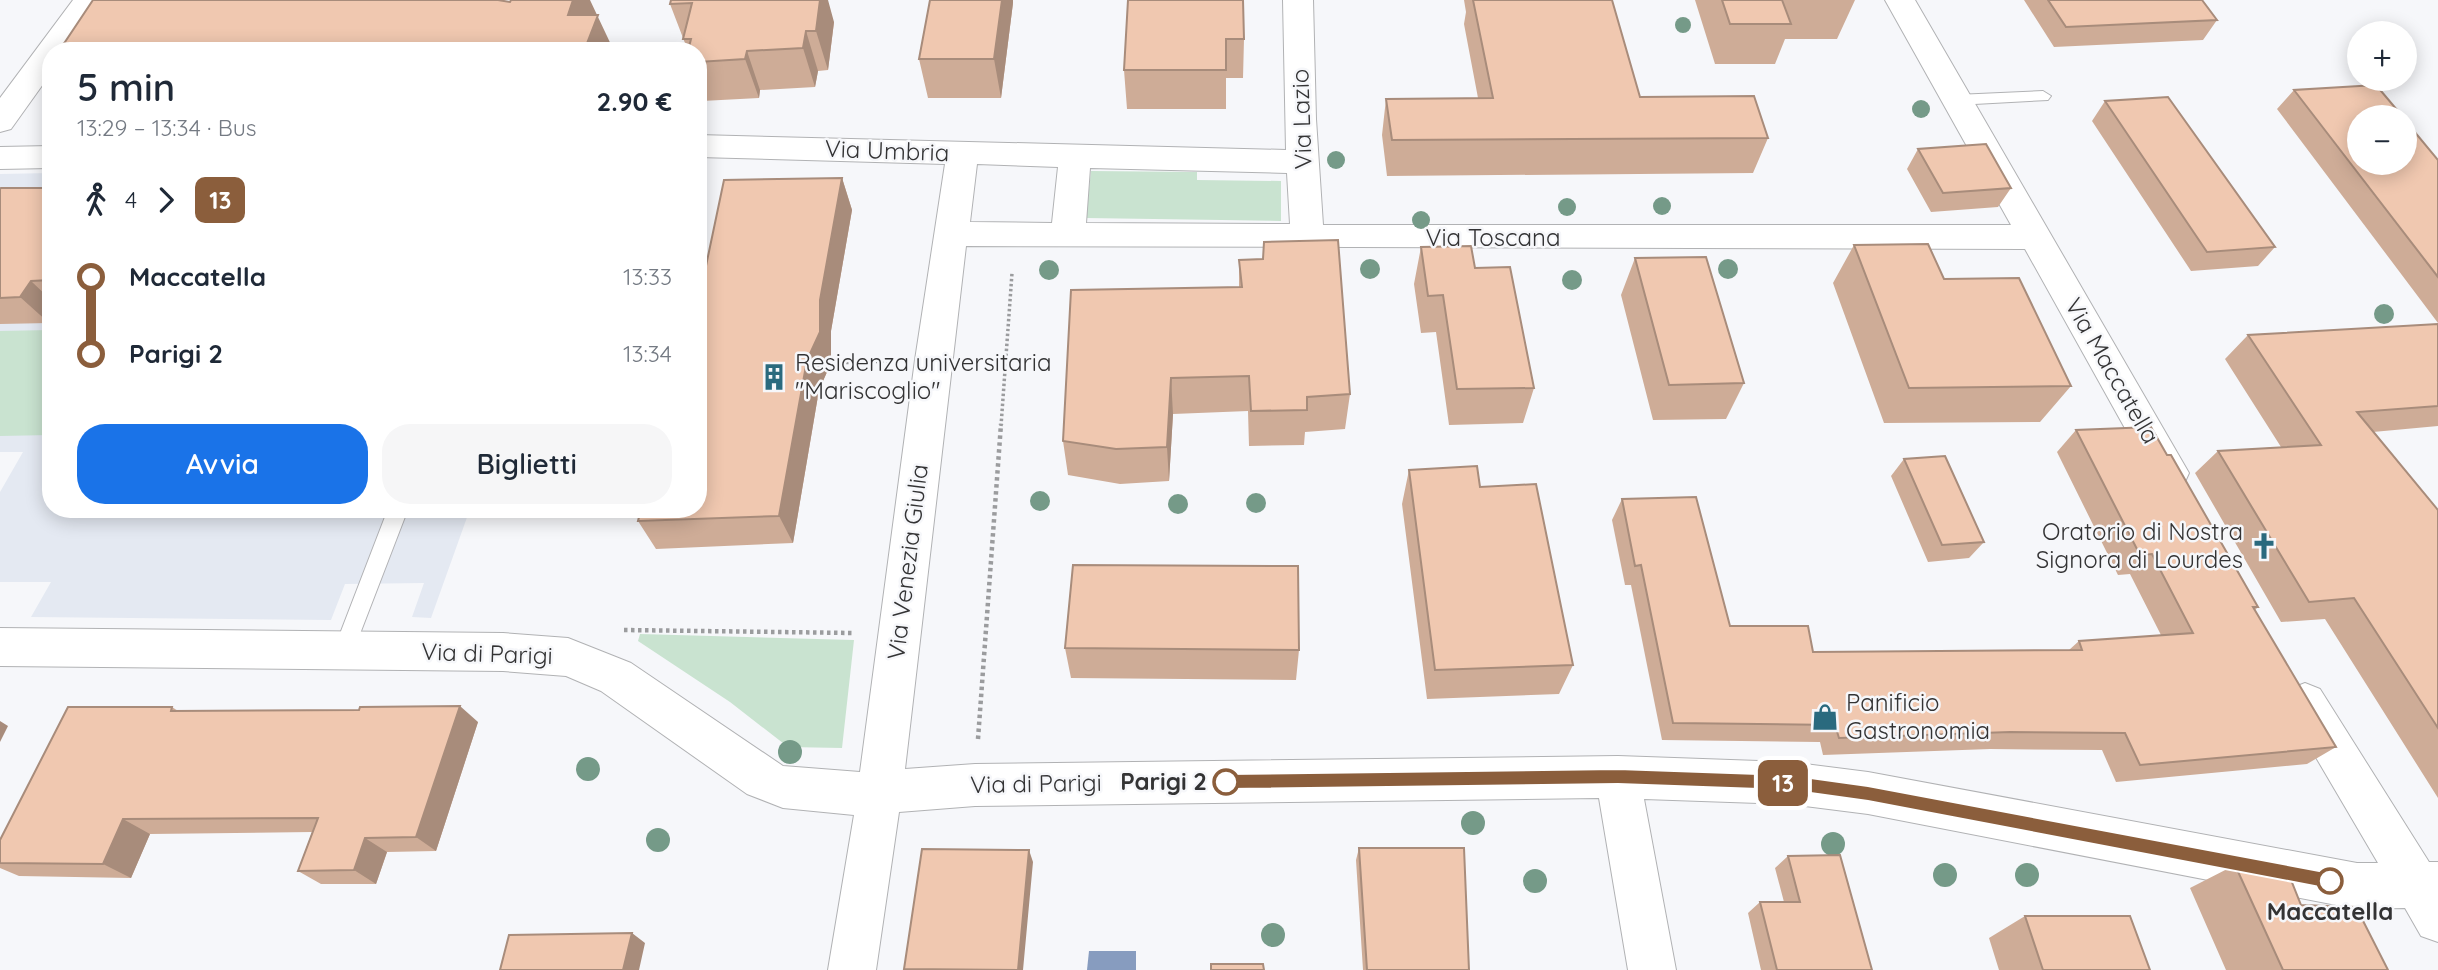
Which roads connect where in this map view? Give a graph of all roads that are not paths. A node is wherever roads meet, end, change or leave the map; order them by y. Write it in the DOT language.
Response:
graph roads {
  1 [pos="88,0"];
  2 [pos="1298,0"];
  3 [pos="1900,0"];
  4 [pos="58,42"];
  5 [pos="42,63"];
  6 [pos="2043,96"];
  7 [pos="1956,100"];
  8 [pos="0,121"];
  9 [pos="707,146"];
  10 [pos="963,153"];
  11 [pos="1075,156"];
  12 [pos="42,157"];
  13 [pos="0,158"];
  14 [pos="1303,162"];
  15 [pos="952,234"];
  16 [pos="1068,234"];
  17 [pos="1307,237"];
  18 [pos="2035,237"];
  19 [pos="2190,507"];
  20 [pos="395,518"];
  21 [pos="0,647"];
  22 [pos="343,652"];
  23 [pos="2287,672"];
  24 [pos="1618,777"];
  25 [pos="880,792"];
  26 [pos="2431,896"];
  27 [pos="852,970"];
  28 [pos="1652,970"];
  1 -- 4 [label="street"];
  2 -- 14 [label="street, Via Lazio"];
  3 -- 7 [label="street, Via Maccatella"];
  5 -- 8 [label="street"];
  6 -- 7 [label="lane"];
  7 -- 18 [label="street, Via Maccatella"];
  9 -- 10 [label="street, Via Umbria"];
  10 -- 11 [label="street, Via Umbria"];
  10 -- 15 [label="street, Via Venezia Giulia"];
  11 -- 14 [label="street, Via Umbria"];
  11 -- 16 [label="street"];
  12 -- 13 [label="street"];
  14 -- 17 [label="street, Via Lazio"];
  15 -- 16 [label="street, Via Toscana"];
  15 -- 25 [label="street, Via Venezia Giulia"];
  16 -- 17 [label="street, Via Toscana"];
  17 -- 18 [label="street, Via Toscana"];
  18 -- 19 [label="street, Via Maccatella"];
  20 -- 22 [label="lane"];
  21 -- 22 [label="street, Via di Parigi"];
  22 -- 25 [label="street, Via di Parigi"];
  23 -- 26 [label="street"];
  24 -- 25 [label="street, Via di Parigi"];
  24 -- 26 [label="street, Via di Parigi"];
  24 -- 28 [label="street"];
  25 -- 27 [label="street, Via Venezia Giulia"];
}
